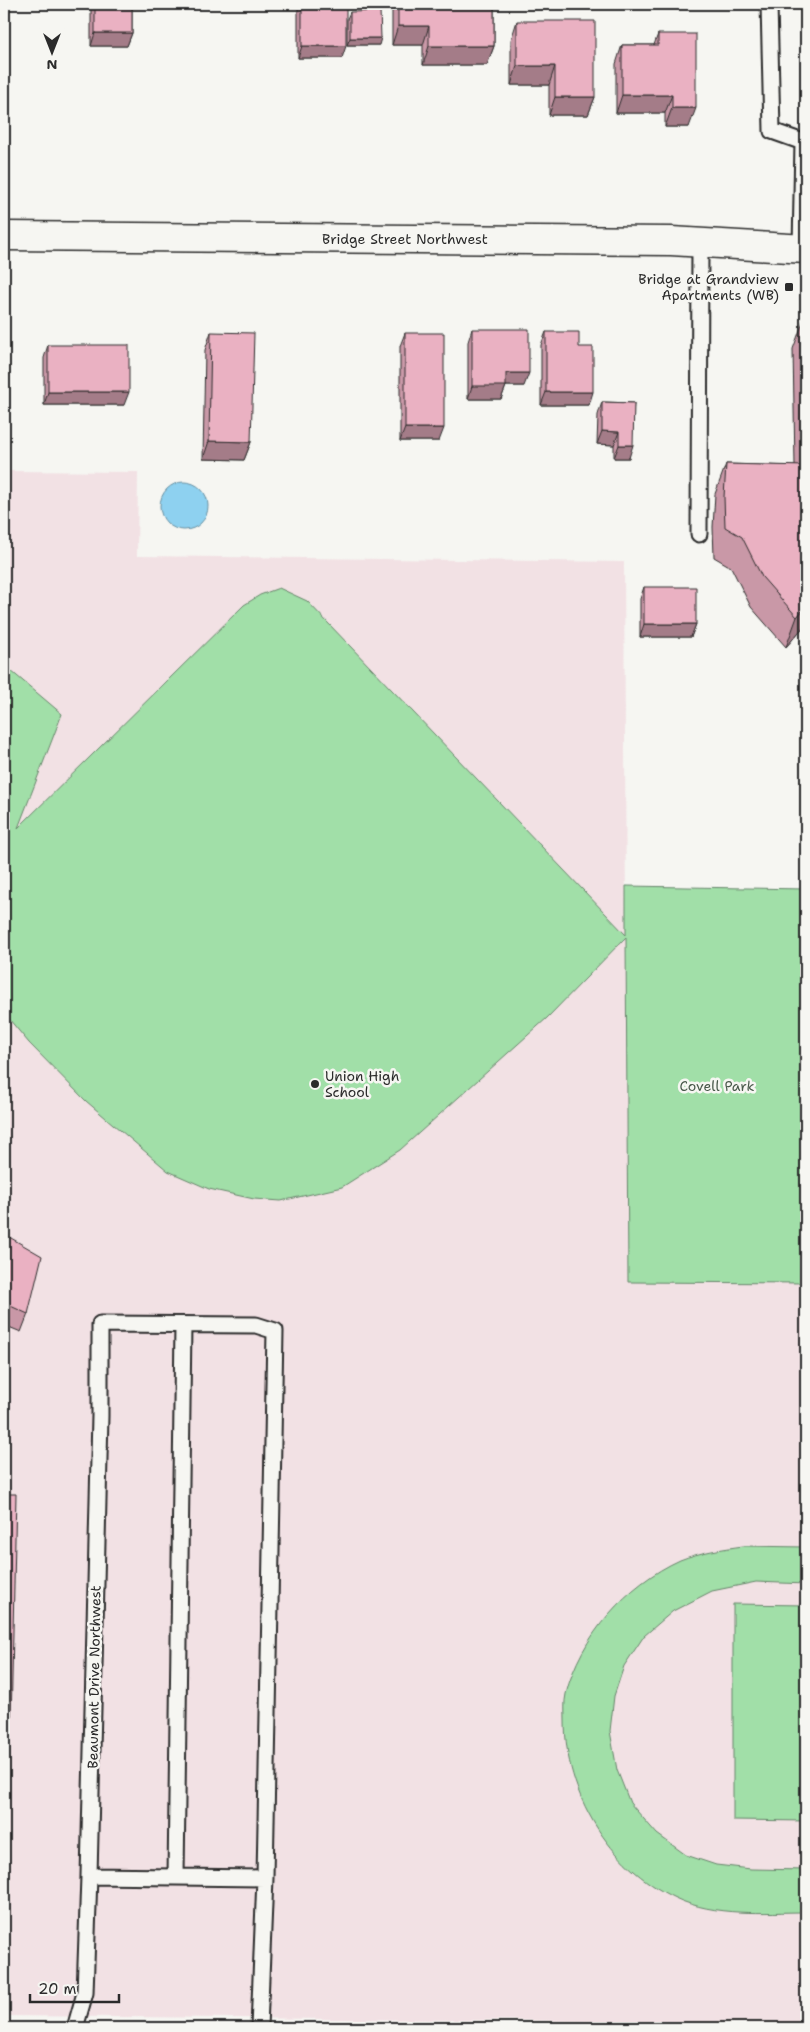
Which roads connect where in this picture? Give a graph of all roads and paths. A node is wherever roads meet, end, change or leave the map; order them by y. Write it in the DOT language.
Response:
graph roads {
  1 [pos="769,4"];
  2 [pos="805,141"];
  3 [pos="4,236"];
  4 [pos="700,243"];
  5 [pos="804,248"];
  6 [pos="699,534"];
  7 [pos="183,1324"];
  8 [pos="89,1876"];
  9 [pos="176,1876"];
  10 [pos="265,1878"];
  11 [pos="76,2028"];
  12 [pos="259,2028"];
  1 -- 2 [label="lane"];
  2 -- 5 [label="lane"];
  3 -- 4 [label="main road, Bridge Street Northwest"];
  4 -- 5 [label="main road, Bridge Street Northwest"];
  4 -- 6 [label="lane"];
  7 -- 8 [label="lane, Beaumont Drive Northwest"];
  7 -- 9 [label="lane"];
  7 -- 10 [label="lane"];
  8 -- 9 [label="lane"];
  8 -- 11 [label="lane, Beaumont Drive Northwest"];
  9 -- 10 [label="lane"];
  10 -- 12 [label="lane"];
}
